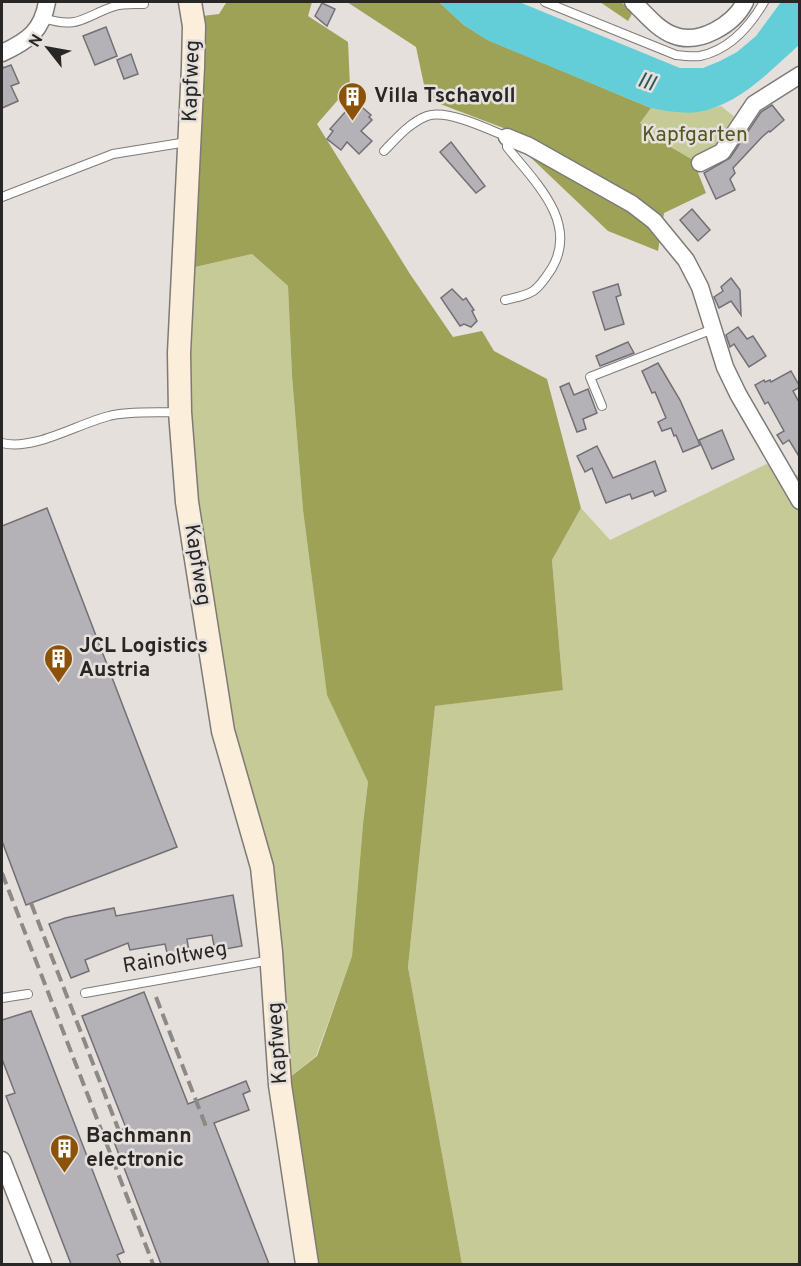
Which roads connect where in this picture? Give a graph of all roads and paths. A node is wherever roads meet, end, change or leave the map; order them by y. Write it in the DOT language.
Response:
graph roads {
  1 [pos="47,2"];
  2 [pos="190,2"];
  3 [pos="545,2"];
  4 [pos="633,2"];
  5 [pos="745,2"];
  6 [pos="764,2"];
  7 [pos="144,4"];
  8 [pos="650,7"];
  9 [pos="44,18"];
  10 [pos="2,53"];
  11 [pos="800,75"];
  12 [pos="507,137"];
  13 [pos="190,141"];
  14 [pos="384,151"];
  15 [pos="700,163"];
  16 [pos="2,197"];
  17 [pos="505,300"];
  18 [pos="714,329"];
  19 [pos="602,406"];
  20 [pos="180,412"];
  21 [pos="2,443"];
  22 [pos="800,501"];
  23 [pos="272,960"];
  24 [pos="85,993"];
  25 [pos="28,994"];
  26 [pos="2,998"];
  27 [pos="2,1160"];
  28 [pos="43,1264"];
  29 [pos="307,1264"];
  1 -- 9 [label="street"];
  2 -- 13 [label="street, Kapfweg"];
  3 -- 6 [label="lane"];
  4 -- 8 [label="street"];
  5 -- 8 [label="street"];
  7 -- 9 [label="lane"];
  9 -- 10 [label="street"];
  11 -- 15 [label="street"];
  12 -- 14 [label="lane"];
  12 -- 17 [label="lane"];
  12 -- 18 [label="street"];
  13 -- 16 [label="lane"];
  13 -- 20 [label="street, Kapfweg"];
  18 -- 19 [label="lane"];
  18 -- 22 [label="street"];
  20 -- 21 [label="lane"];
  20 -- 23 [label="street, Kapfweg"];
  23 -- 24 [label="lane, Rainoltweg"];
  23 -- 29 [label="street, Kapfweg"];
  25 -- 26 [label="lane"];
  27 -- 28 [label="street"];
}
